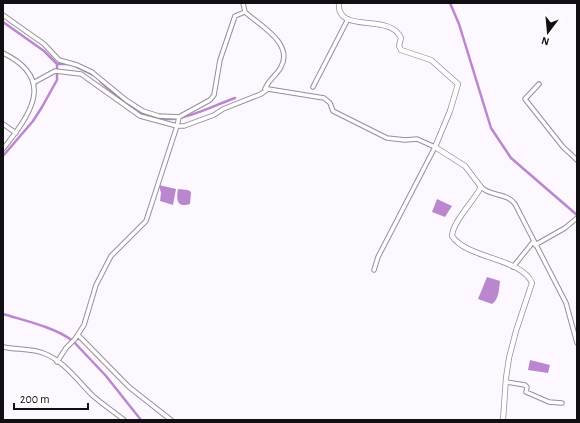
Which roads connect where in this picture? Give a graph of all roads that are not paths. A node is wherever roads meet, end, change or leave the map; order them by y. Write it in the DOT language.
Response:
graph roads {
  1 [pos="242,3"];
  2 [pos="339,3"];
  3 [pos="245,12"];
  4 [pos="3,15"];
  5 [pos="348,19"];
  6 [pos="3,53"];
  7 [pos="33,83"];
  8 [pos="539,84"];
  9 [pos="313,87"];
  10 [pos="265,89"];
  11 [pos="179,119"];
  12 [pos="3,124"];
  13 [pos="176,126"];
  14 [pos="16,133"];
  15 [pos="435,148"];
  16 [pos="3,149"];
  17 [pos="577,160"];
  18 [pos="481,187"];
  19 [pos="577,218"];
  20 [pos="534,243"];
  21 [pos="513,267"];
  22 [pos="374,270"];
  23 [pos="76,337"];
  24 [pos="577,343"];
  25 [pos="3,347"];
  26 [pos="57,362"];
  27 [pos="506,382"];
  28 [pos="562,403"];
  29 [pos="124,420"];
  30 [pos="171,420"];
  31 [pos="503,420"];
  1 -- 3 [label="street"];
  2 -- 5 [label="main road"];
  3 -- 10 [label="street"];
  3 -- 11 [label="street"];
  4 -- 11 [label="street"];
  5 -- 9 [label="street"];
  5 -- 15 [label="main road"];
  6 -- 7 [label="street"];
  7 -- 13 [label="street"];
  7 -- 14 [label="street"];
  8 -- 17 [label="street"];
  10 -- 13 [label="street"];
  10 -- 15 [label="street"];
  11 -- 13 [label="street"];
  12 -- 14 [label="street"];
  13 -- 23 [label="street"];
  14 -- 16 [label="street"];
  15 -- 18 [label="main road"];
  15 -- 22 [label="street"];
  18 -- 20 [label="street"];
  18 -- 21 [label="main road"];
  19 -- 20 [label="street"];
  20 -- 21 [label="street"];
  20 -- 24 [label="street"];
  21 -- 27 [label="main road"];
  23 -- 26 [label="street"];
  23 -- 30 [label="street"];
  25 -- 26 [label="street"];
  26 -- 29 [label="street"];
  27 -- 28 [label="street"];
  27 -- 31 [label="main road"];
}
